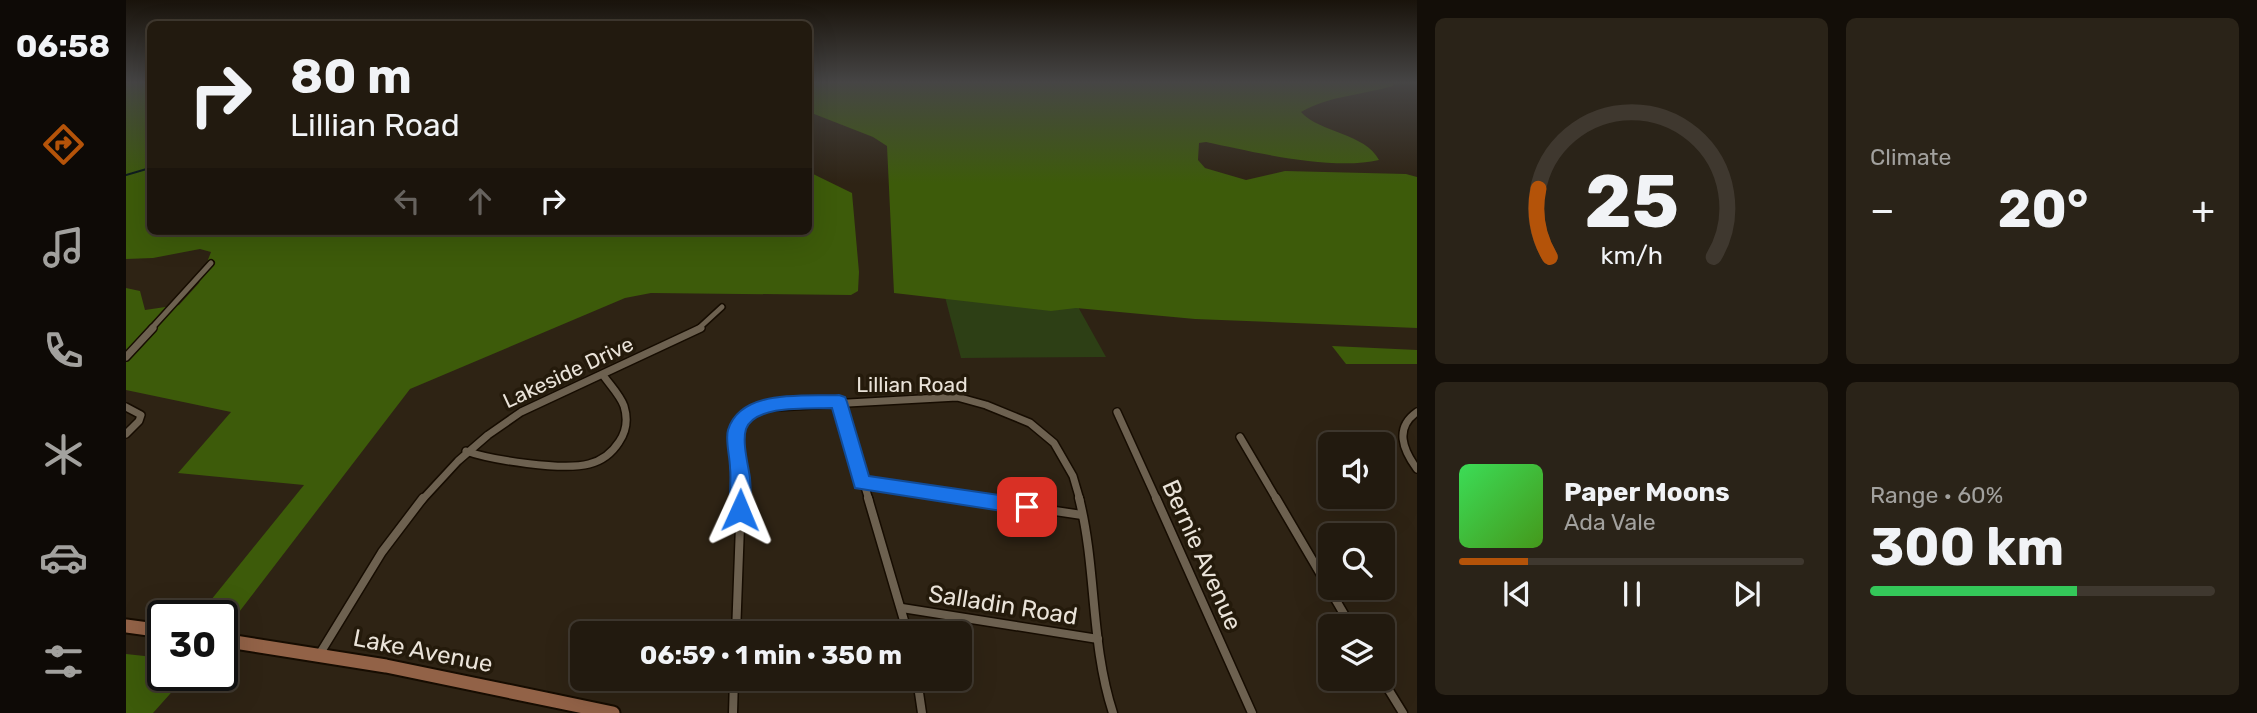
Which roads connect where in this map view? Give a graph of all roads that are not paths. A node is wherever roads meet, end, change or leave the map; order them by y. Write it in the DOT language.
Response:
graph roads {
  1 [pos="211,263"];
  2 [pos="722,307"];
  3 [pos="126,357"];
  4 [pos="603,375"];
  5 [pos="839,402"];
  6 [pos="126,407"];
  7 [pos="1117,412"];
  8 [pos="1417,412"];
  9 [pos="126,434"];
  10 [pos="1240,437"];
  11 [pos="466,451"];
  12 [pos="1417,470"];
  13 [pos="862,483"];
  14 [pos="1082,515"];
  15 [pos="902,608"];
  16 [pos="1344,614"];
  17 [pos="736,621"];
  18 [pos="905,621"];
  19 [pos="126,626"];
  20 [pos="147,629"];
  21 [pos="1098,639"];
  22 [pos="238,642"];
  23 [pos="319,654"];
  24 [pos="734,691"];
  25 [pos="919,691"];
  26 [pos="1389,691"];
  27 [pos="613,713"];
  28 [pos="733,713"];
  29 [pos="922,713"];
  30 [pos="1113,713"];
  31 [pos="1252,713"];
  32 [pos="1403,713"];
  1 -- 3 [label="street"];
  2 -- 4 [label="street, Lakeside Drive"];
  4 -- 11 [label="street, Lakeside Drive"];
  4 -- 11 [label="street"];
  5 -- 13 [label="street"];
  5 -- 14 [label="street, Lillian Road"];
  5 -- 17 [label="street, Lillian Road"];
  6 -- 9 [label="street"];
  7 -- 31 [label="street, Bernie Avenue"];
  8 -- 12 [label="street"];
  10 -- 16 [label="street"];
  11 -- 23 [label="street, Lakeside Drive"];
  13 -- 14 [label="street"];
  13 -- 15 [label="street"];
  14 -- 21 [label="street, Lillian Road"];
  15 -- 18 [label="street"];
  15 -- 21 [label="street, Salladin Road"];
  19 -- 20 [label="main road"];
  21 -- 30 [label="street, Lillian Road"];
  22 -- 23 [label="main road, Lake Avenue"];
  23 -- 27 [label="main road, Lake Avenue"];
  24 -- 28 [label="street"];
  25 -- 29 [label="street"];
  26 -- 32 [label="street"];
}
